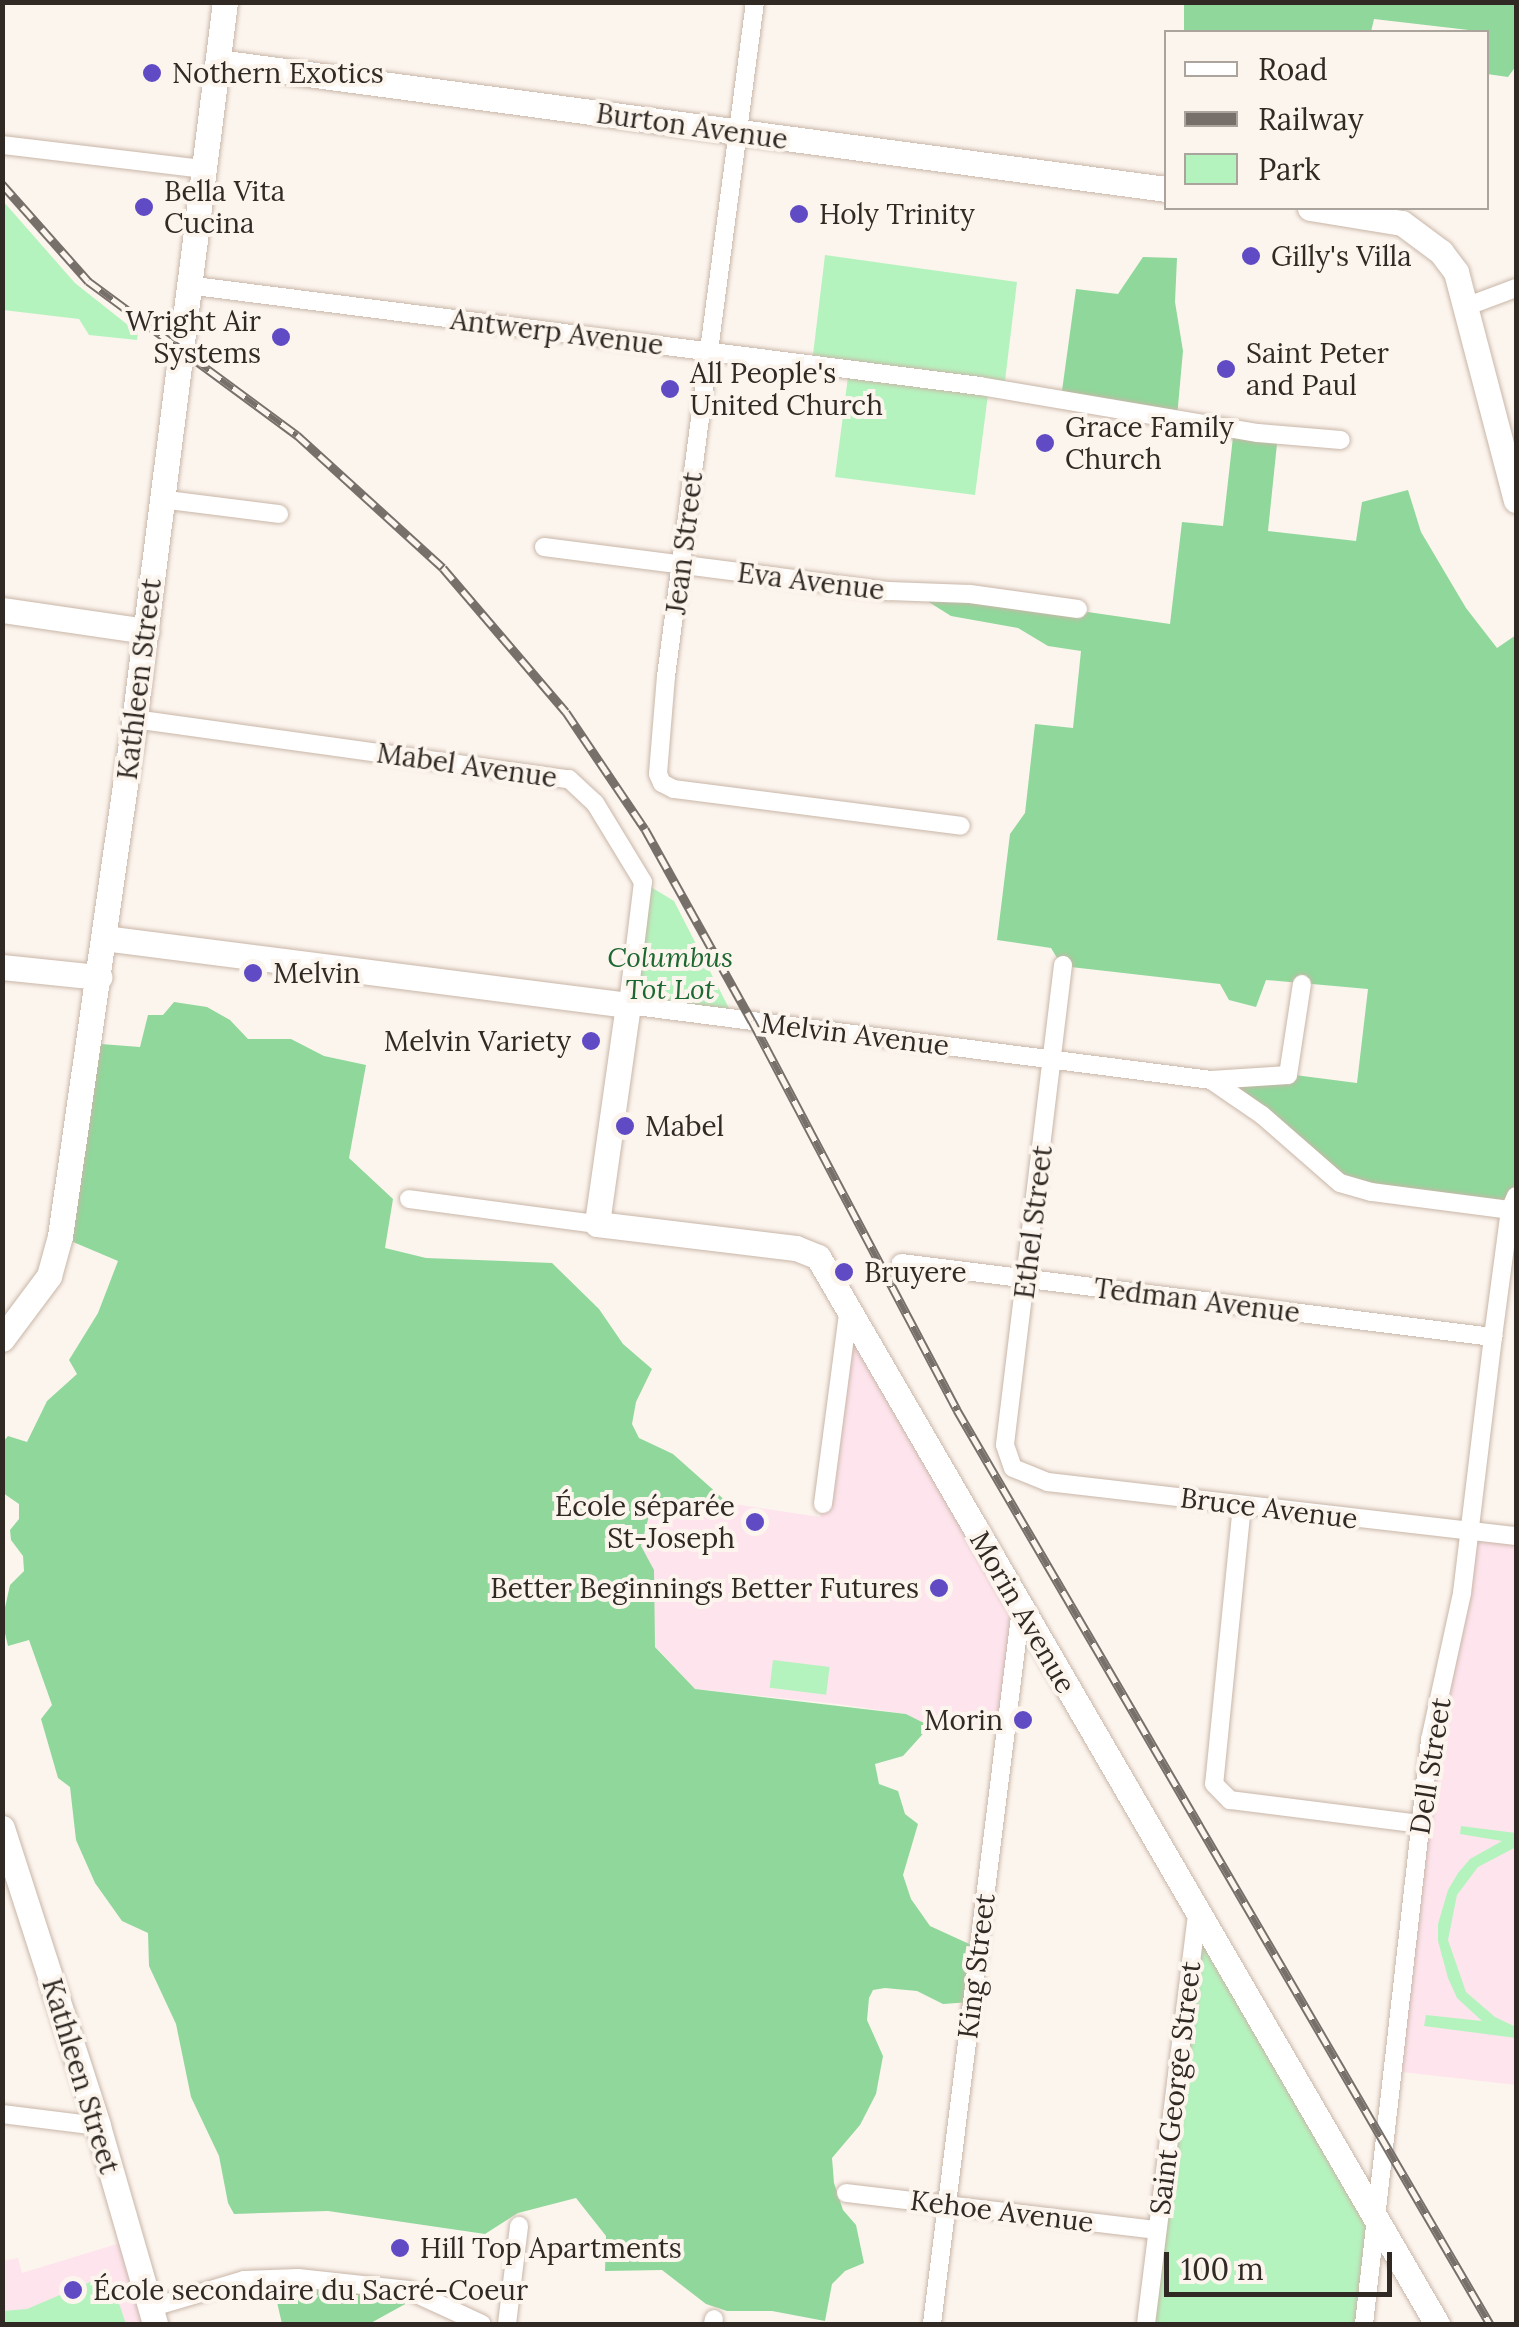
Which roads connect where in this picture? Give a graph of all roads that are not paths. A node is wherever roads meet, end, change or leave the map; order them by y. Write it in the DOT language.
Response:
graph roads {
  1 [pos="225,2"];
  2 [pos="755,2"];
  3 [pos="218,62"];
  4 [pos="737,131"];
  5 [pos="2,145"];
  6 [pos="204,170"];
  7 [pos="1164,189"];
  8 [pos="1325,210"];
  9 [pos="187,285"];
  10 [pos="1516,288"];
  11 [pos="1468,306"];
  12 [pos="709,351"];
  13 [pos="1341,440"];
  14 [pos="160,499"];
  15 [pos="1516,500"];
  16 [pos="279,514"];
  17 [pos="544,547"];
  18 [pos="681,566"];
  19 [pos="1078,609"];
  20 [pos="2,610"];
  21 [pos="146,631"];
  22 [pos="134,720"];
  23 [pos="961,826"];
  24 [pos="104,938"];
  25 [pos="1063,965"];
  26 [pos="2,967"];
  27 [pos="100,977"];
  28 [pos="1302,984"];
  29 [pos="628,1005"];
  30 [pos="1054,1060"];
  31 [pos="1210,1080"];
  32 [pos="409,1198"];
  33 [pos="1513,1203"];
  34 [pos="597,1224"];
  35 [pos="901,1263"];
  36 [pos="1025,1279"];
  37 [pos="849,1307"];
  38 [pos="1493,1337"];
  39 [pos="2,1339"];
  40 [pos="1022,1474"];
  41 [pos="823,1504"];
  42 [pos="1242,1506"];
  43 [pos="1470,1531"];
  44 [pos="1516,1536"];
  45 [pos="1021,1608"];
  46 [pos="1420,1824"];
  47 [pos="2,1828"];
  48 [pos="1196,1912"];
  49 [pos="2,2114"];
  50 [pos="98,2126"];
  51 [pos="846,2193"];
  52 [pos="947,2205"];
  53 [pos="1376,2222"];
  54 [pos="519,2226"];
  55 [pos="1157,2230"];
  56 [pos="153,2316"];
  57 [pos="482,2324"];
  58 [pos="506,2324"];
  59 [pos="932,2324"];
  60 [pos="1146,2324"];
  61 [pos="1364,2324"];
  62 [pos="1436,2324"];
  1 -- 3 [label="street, Kathleen Street"];
  2 -- 4 [label="street, Jean Street"];
  3 -- 4 [label="street, Burton Avenue"];
  3 -- 6 [label="street, Kathleen Street"];
  4 -- 7 [label="street, Burton Avenue"];
  4 -- 12 [label="street, Jean Street"];
  5 -- 6 [label="street"];
  6 -- 9 [label="street, Kathleen Street"];
  8 -- 11 [label="street"];
  9 -- 12 [label="street, Antwerp Avenue"];
  9 -- 14 [label="street, Kathleen Street"];
  10 -- 11 [label="street"];
  11 -- 15 [label="street"];
  12 -- 13 [label="street, Antwerp Avenue"];
  12 -- 18 [label="street, Jean Street"];
  14 -- 16 [label="street"];
  14 -- 21 [label="street, Kathleen Street"];
  17 -- 18 [label="street, Eva Avenue"];
  18 -- 19 [label="street, Eva Avenue"];
  18 -- 23 [label="street, Jean Street"];
  20 -- 21 [label="street"];
  21 -- 22 [label="street, Kathleen Street"];
  22 -- 24 [label="street, Kathleen Street"];
  22 -- 29 [label="street, Mabel Avenue"];
  24 -- 27 [label="street, Kathleen Street"];
  24 -- 29 [label="street, Melvin Avenue"];
  25 -- 30 [label="street, Ethel Street"];
  26 -- 27 [label="street"];
  27 -- 39 [label="street, Kathleen Street"];
  28 -- 31 [label="street"];
  29 -- 30 [label="street, Melvin Avenue"];
  29 -- 34 [label="street, Mabel Avenue"];
  30 -- 31 [label="street, Melvin Avenue"];
  30 -- 36 [label="street, Ethel Street"];
  31 -- 33 [label="street, Melvin Avenue"];
  32 -- 34 [label="street, Morin Avenue"];
  33 -- 38 [label="street, Dell Street"];
  34 -- 37 [label="street, Morin Avenue"];
  35 -- 36 [label="street, Tedman Avenue"];
  36 -- 38 [label="street, Tedman Avenue"];
  36 -- 40 [label="street, Ethel Street"];
  37 -- 41 [label="street"];
  37 -- 45 [label="street, Morin Avenue"];
  38 -- 43 [label="street, Dell Street"];
  40 -- 42 [label="street, Bruce Avenue"];
  42 -- 43 [label="street, Bruce Avenue"];
  42 -- 46 [label="street"];
  43 -- 44 [label="street, Bruce Avenue"];
  43 -- 46 [label="street, Dell Street"];
  45 -- 48 [label="street, Morin Avenue"];
  45 -- 52 [label="street, King Street"];
  46 -- 53 [label="street, Dell Street"];
  47 -- 50 [label="street, Kathleen Street"];
  48 -- 53 [label="street, Morin Avenue"];
  48 -- 55 [label="street, Saint George Street"];
  49 -- 50 [label="street"];
  50 -- 56 [label="street, Kathleen Street"];
  51 -- 52 [label="street, Kehoe Avenue"];
  52 -- 55 [label="street, Kehoe Avenue"];
  52 -- 59 [label="street, King Street"];
  53 -- 61 [label="street, Dell Street"];
  53 -- 62 [label="street, Morin Avenue"];
  54 -- 58 [label="street"];
  55 -- 60 [label="street, Saint George Street"];
  56 -- 57 [label="street"];
}
